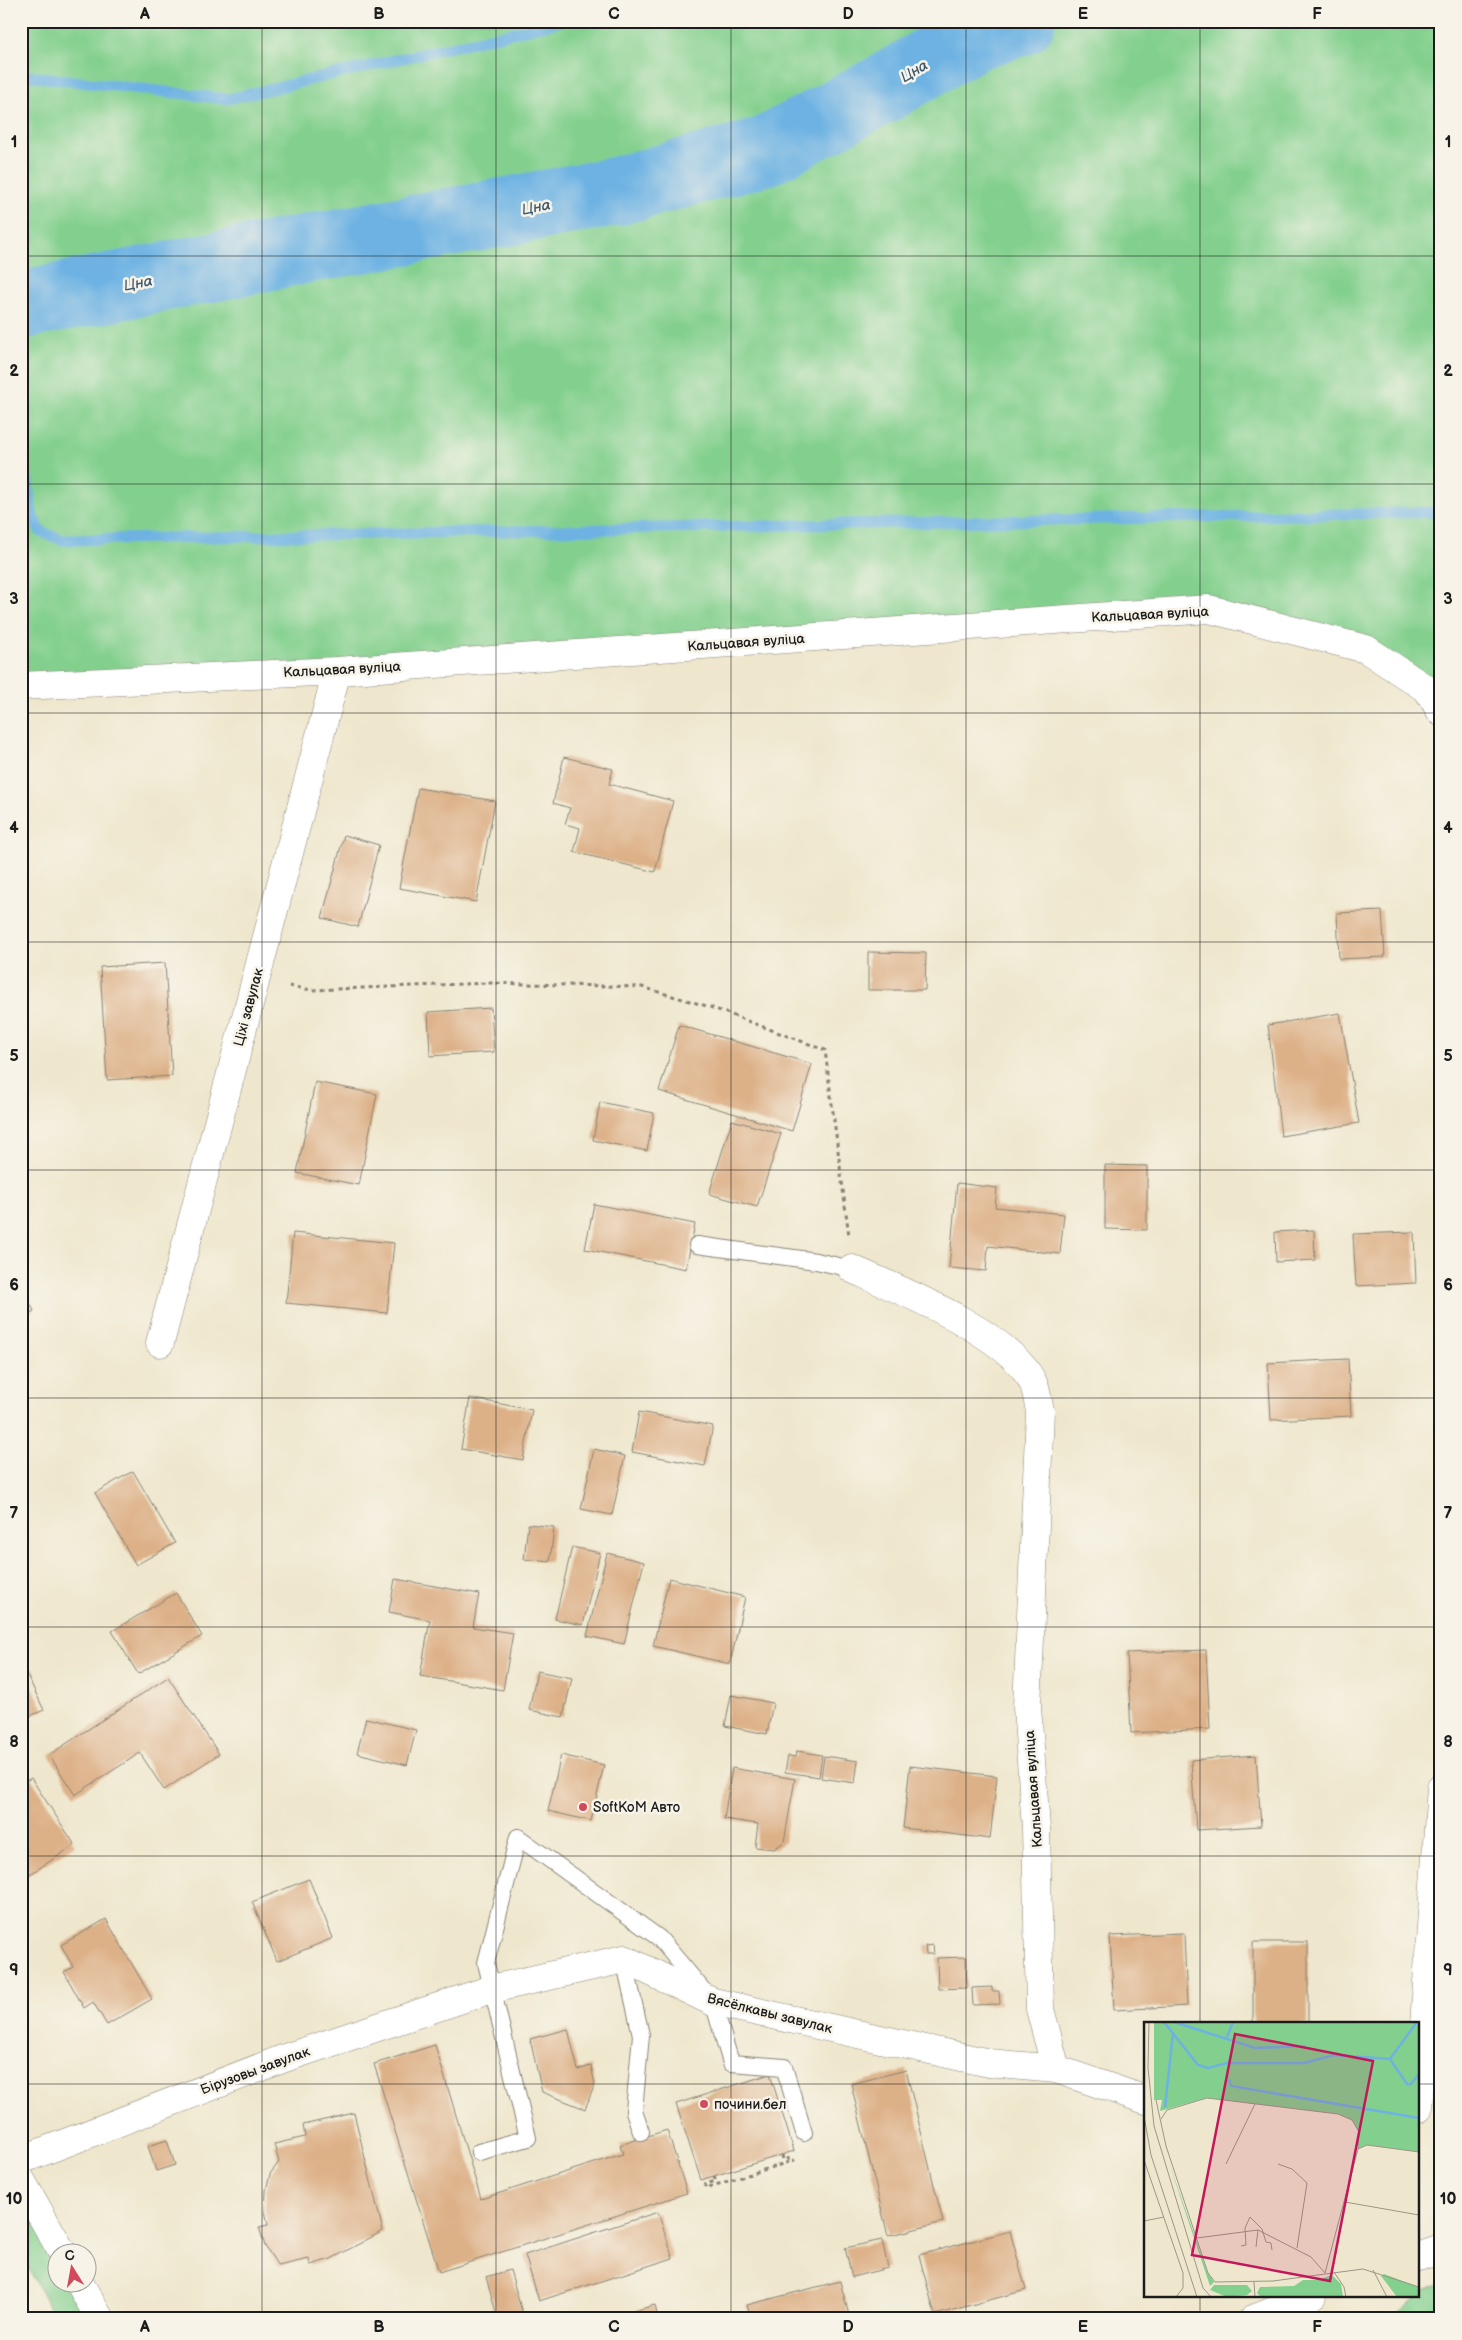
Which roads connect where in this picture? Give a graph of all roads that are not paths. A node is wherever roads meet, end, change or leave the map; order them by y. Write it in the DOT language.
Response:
graph roads {
  1 [pos="337,671"];
  2 [pos="21,686"];
  3 [pos="1441,712"];
  4 [pos="697,1245"];
  5 [pos="852,1269"];
  6 [pos="160,1343"];
  7 [pos="1441,1787"];
  8 [pos="624,1958"];
  9 [pos="492,1989"];
  10 [pos="713,2002"];
  11 [pos="1056,2069"];
  12 [pos="1420,2082"];
  13 [pos="1144,2099"];
  14 [pos="641,2132"];
  15 [pos="804,2133"];
  16 [pos="479,2152"];
  17 [pos="21,2160"];
  18 [pos="21,2180"];
  19 [pos="56,2242"];
  20 [pos="1441,2249"];
  21 [pos="1420,2256"];
  22 [pos="85,2292"];
  23 [pos="1307,2298"];
  24 [pos="100,2319"];
  25 [pos="1253,2319"];
  1 -- 2 [label="street, Кальцавая вуліца"];
  1 -- 3 [label="street, Кальцавая вуліца"];
  1 -- 6 [label="street, Ціхі завулак"];
  4 -- 5 [label="lane"];
  5 -- 11 [label="street, Кальцавая вуліца"];
  7 -- 12 [label="street"];
  8 -- 9 [label="street"];
  8 -- 10 [label="street, Вясёлкавы завулак"];
  8 -- 14 [label="lane"];
  9 -- 10 [label="lane"];
  9 -- 16 [label="lane"];
  9 -- 17 [label="street, Бірузовы завулак"];
  10 -- 11 [label="street, Вясёлкавы завулак"];
  10 -- 15 [label="lane"];
  11 -- 13 [label="street"];
  18 -- 19 [label="street"];
  20 -- 21 [label="street"];
  22 -- 24 [label="street"];
  23 -- 25 [label="street"];
}
